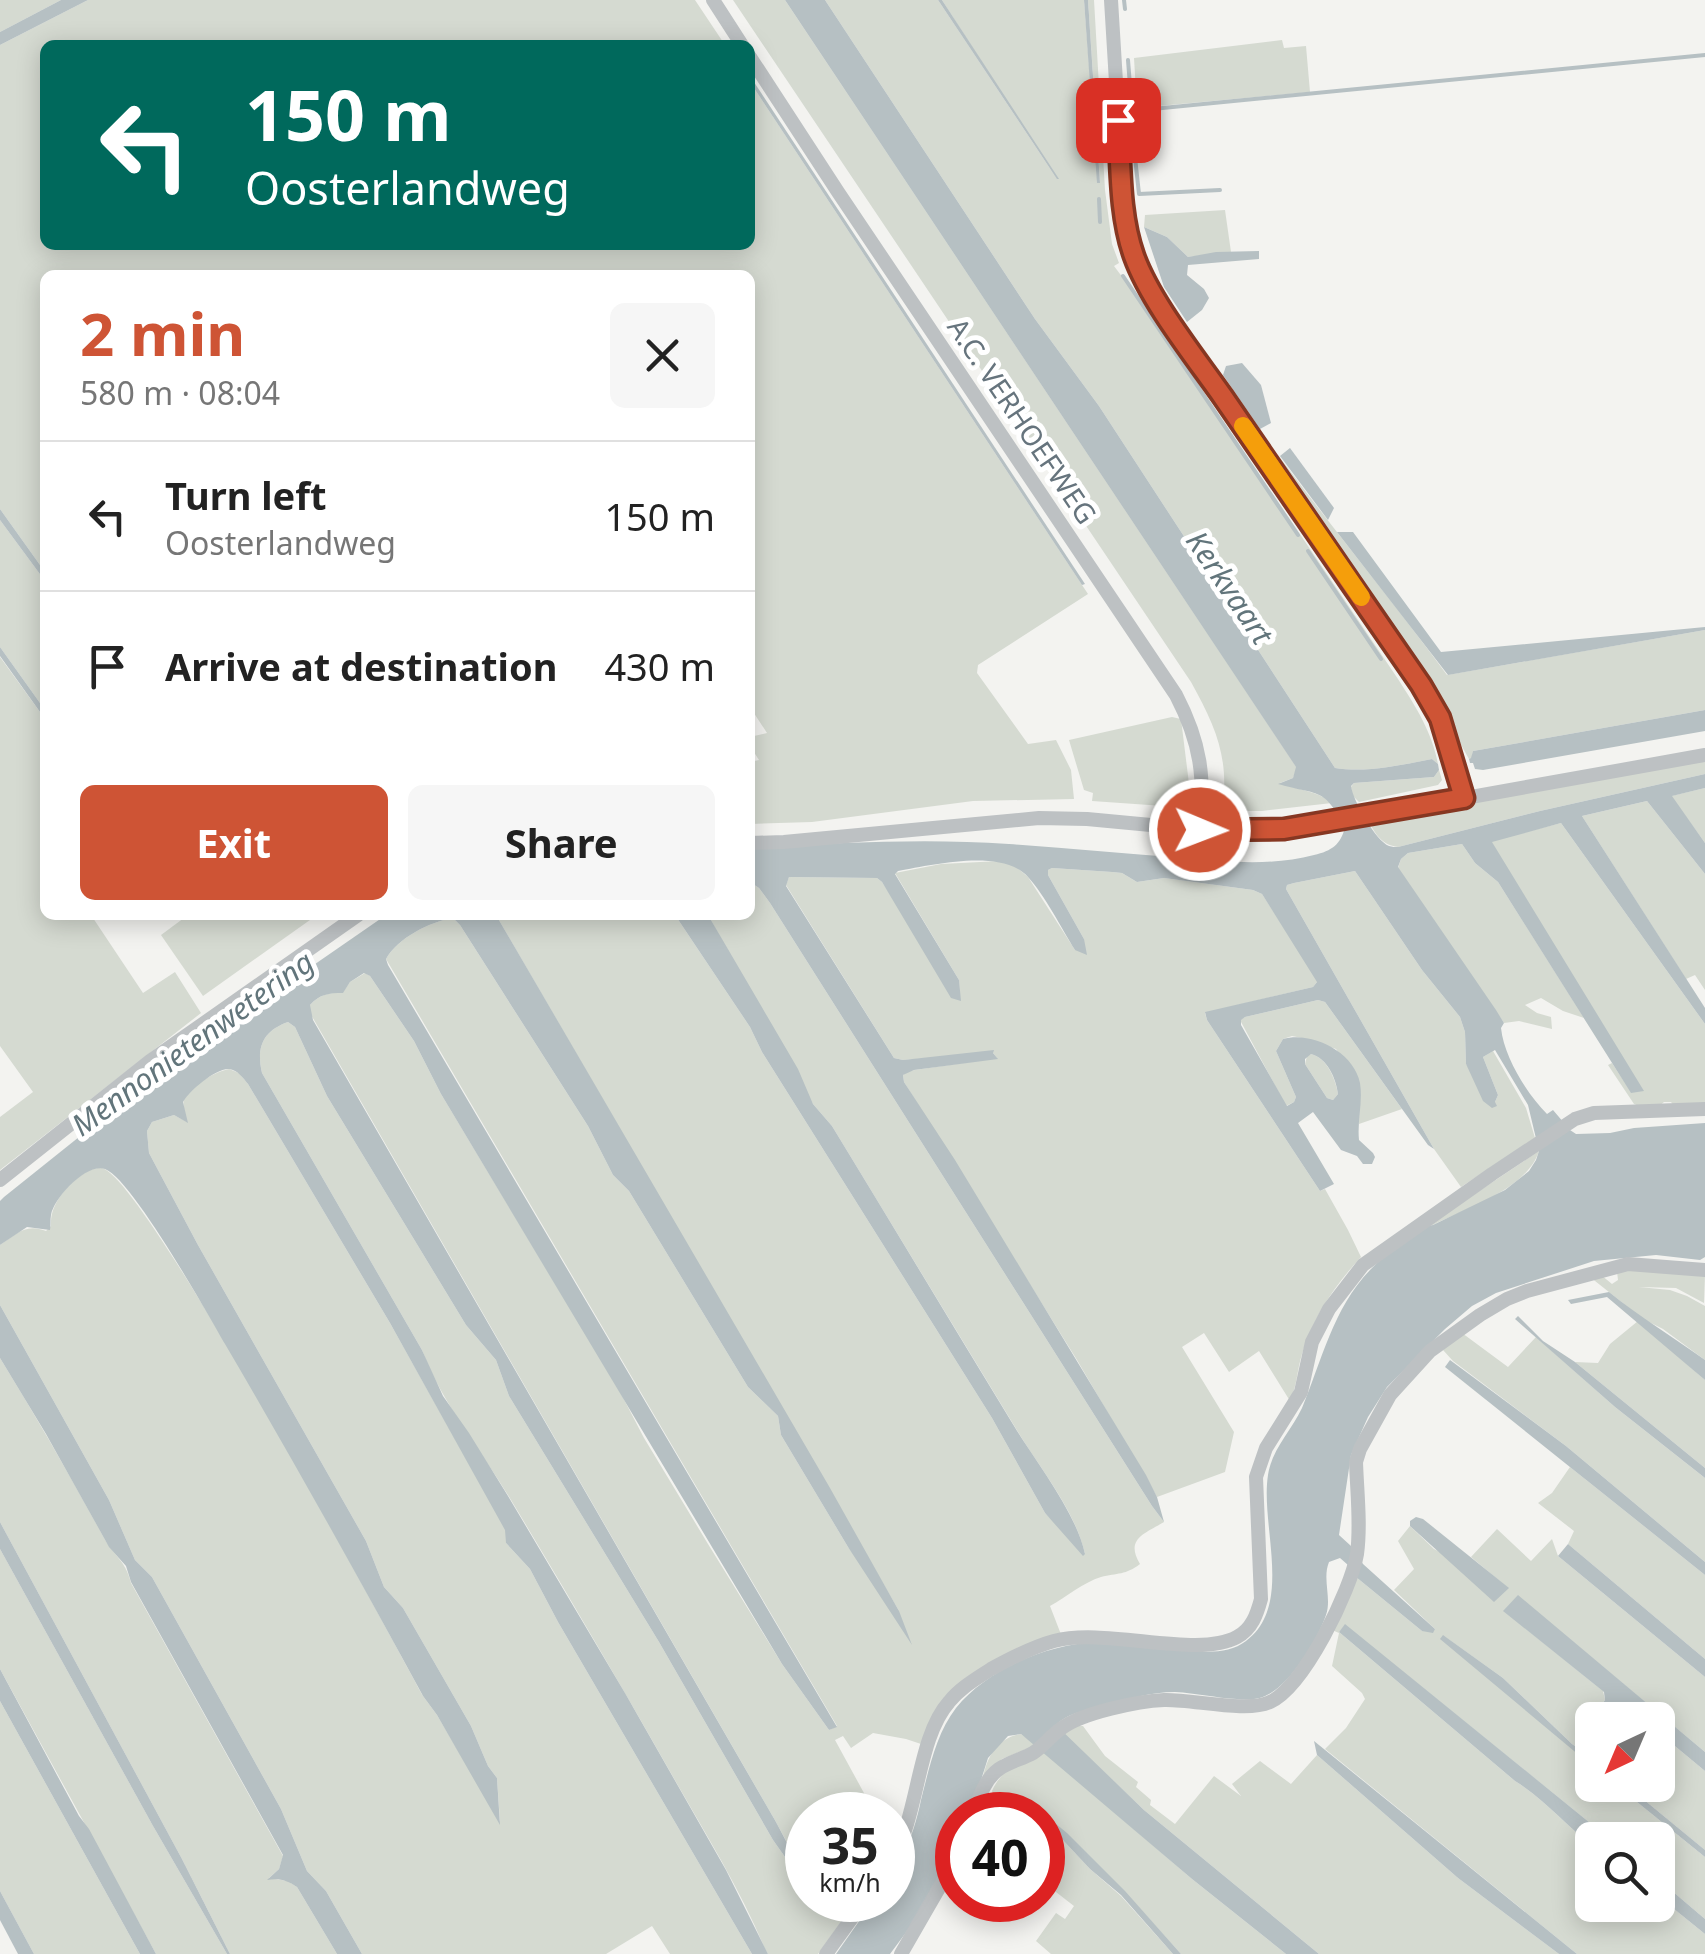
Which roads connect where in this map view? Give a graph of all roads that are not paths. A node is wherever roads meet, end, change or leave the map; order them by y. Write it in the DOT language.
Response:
graph roads {
  1 [pos="713,0"];
  2 [pos="1111,0"];
  3 [pos="739,40"];
  4 [pos="755,65"];
  5 [pos="1705,755"];
  6 [pos="1464,798"];
  7 [pos="1200,830"];
  8 [pos="755,843"];
  9 [pos="351,920"];
  10 [pos="1705,1109"];
  11 [pos="0,1180"];
  12 [pos="1705,1270"];
  13 [pos="982,1792"];
  14 [pos="915,1797"];
  15 [pos="935,1895"];
  16 [pos="849,1922"];
  17 [pos="826,1954"];
  18 [pos="901,1954"];
  1 -- 3 [label="street"];
  2 -- 6 [label="street"];
  4 -- 7 [label="street, A.C. VERHOEFWEG"];
  5 -- 6 [label="street"];
  6 -- 7 [label="street"];
  7 -- 8 [label="street"];
  9 -- 11 [label="street"];
  10 -- 14 [label="street"];
  12 -- 13 [label="street"];
  15 -- 18 [label="street"];
  16 -- 17 [label="street"];
}
